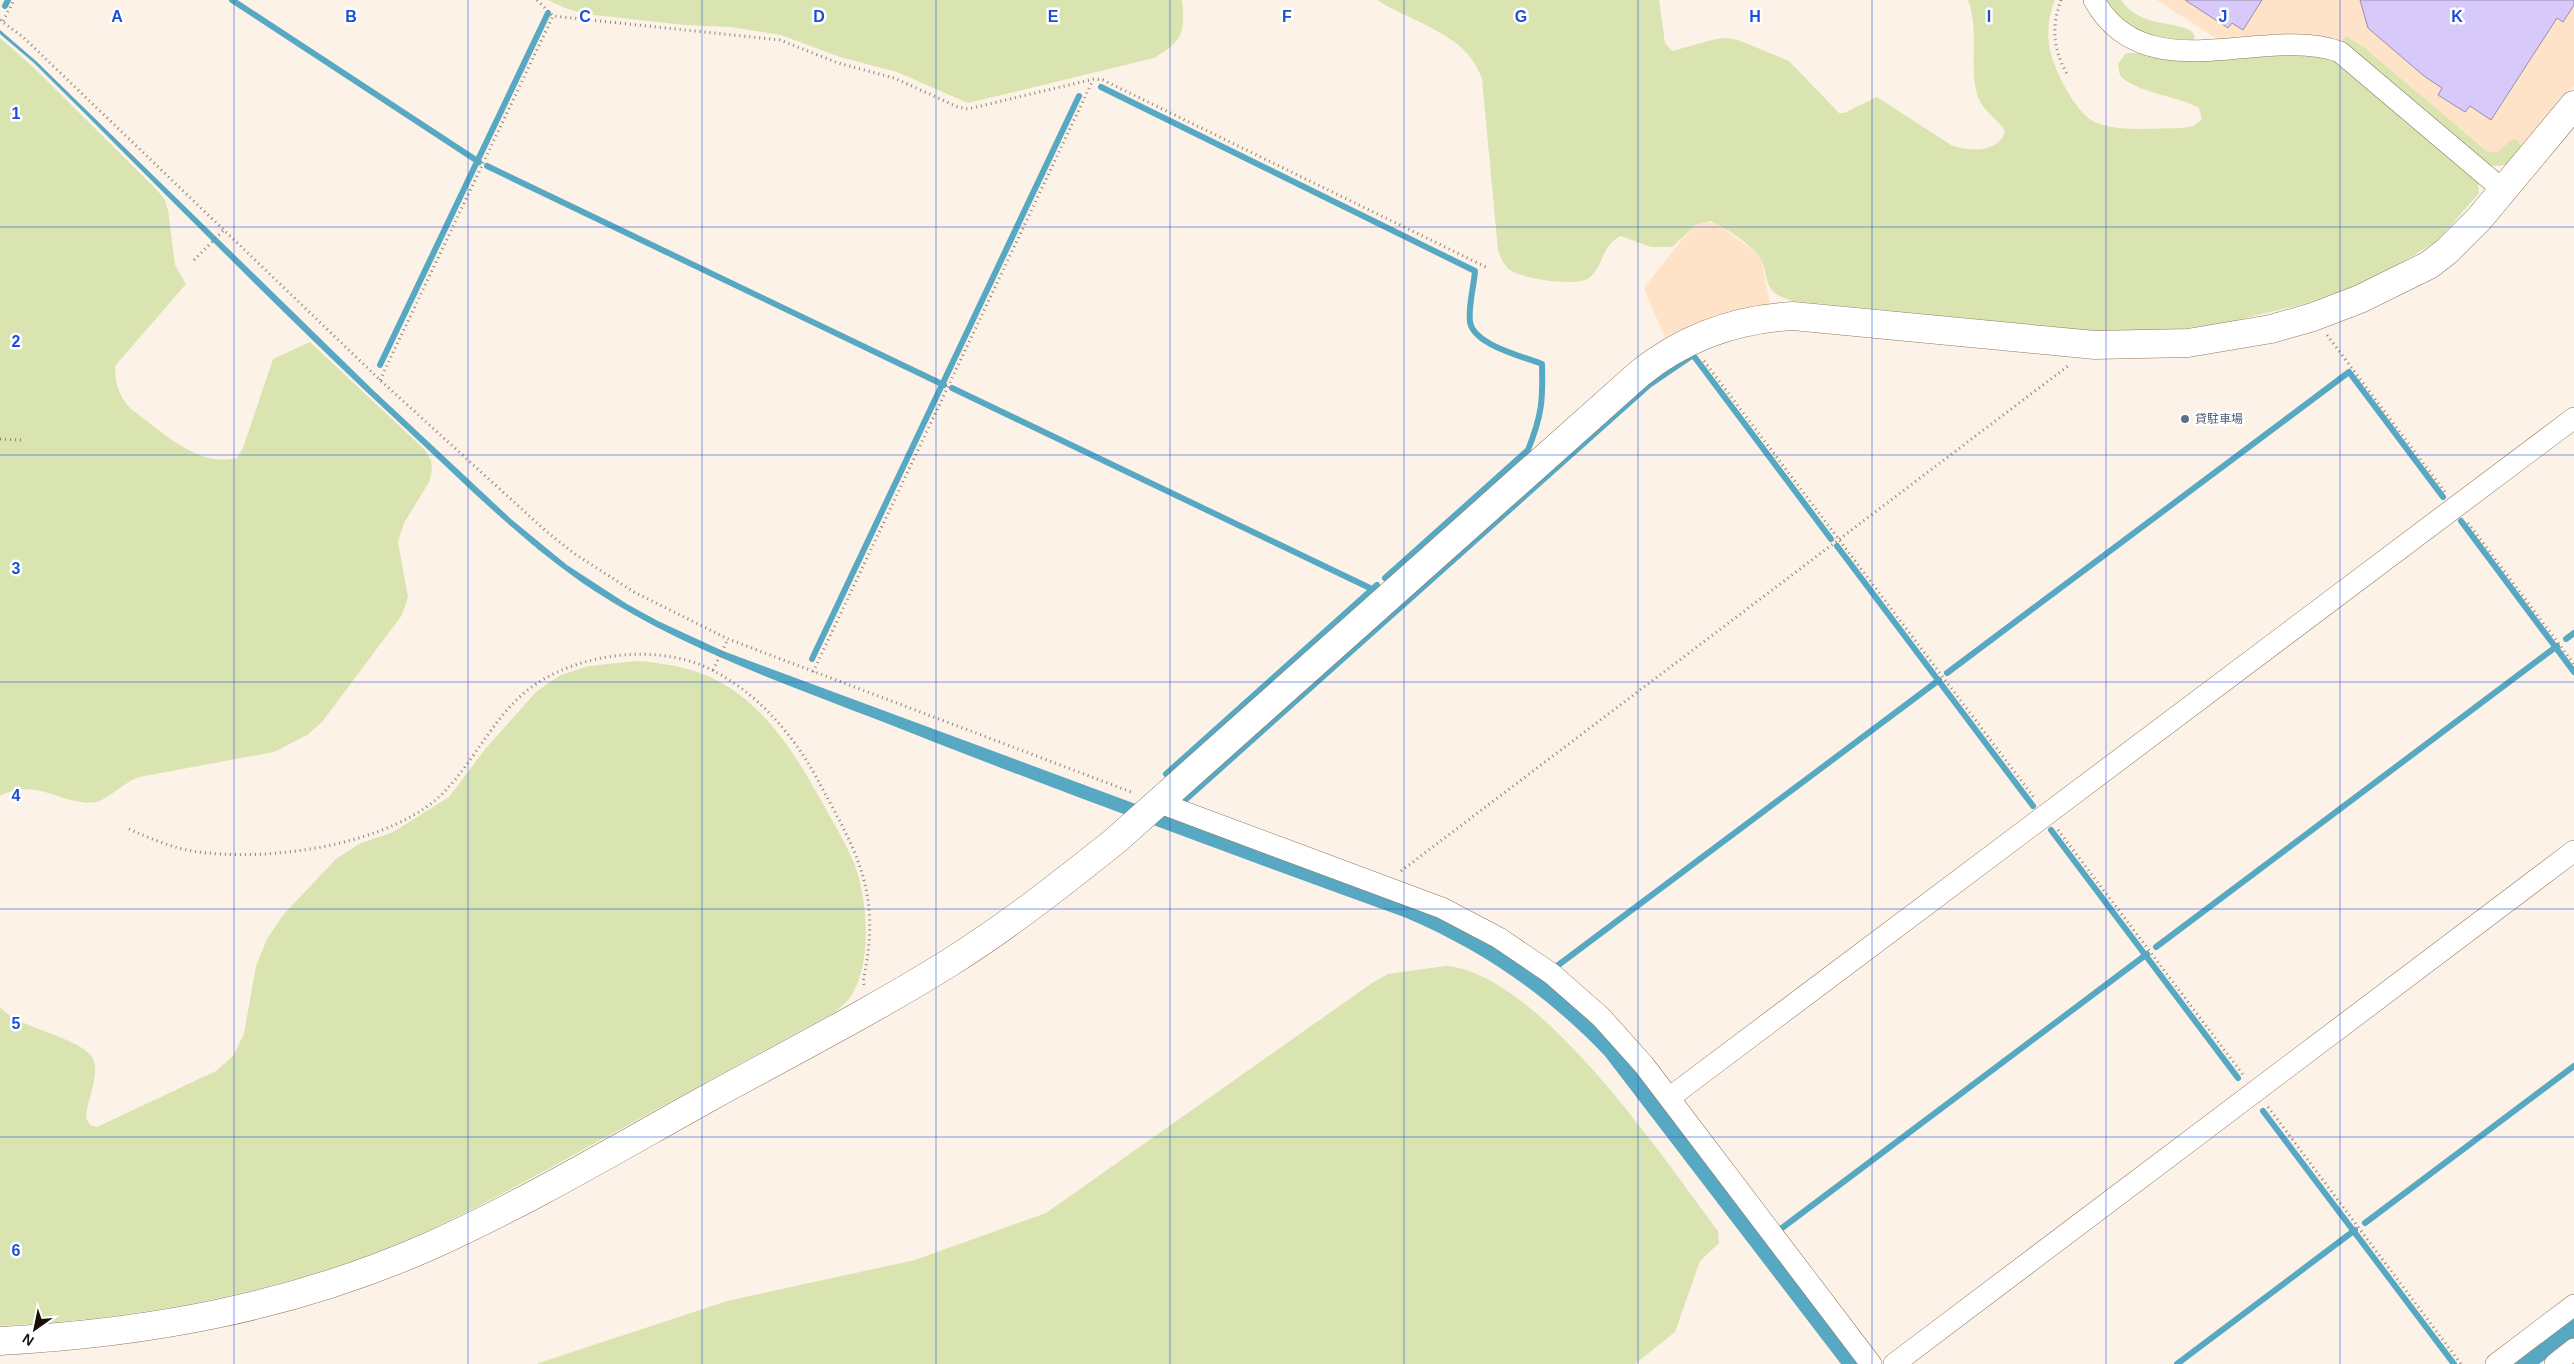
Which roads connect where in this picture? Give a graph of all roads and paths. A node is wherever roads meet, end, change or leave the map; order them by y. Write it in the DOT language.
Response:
graph roads {
  1 [pos="14,0"];
  2 [pos="537,0"];
  3 [pos="2061,0"];
  4 [pos="2094,0"];
  5 [pos="553,16"];
  6 [pos="1,20"];
  7 [pos="2067,74"];
  8 [pos="1094,79"];
  9 [pos="2574,105"];
  10 [pos="2503,190"];
  11 [pos="224,230"];
  12 [pos="194,260"];
  13 [pos="1488,268"];
  14 [pos="1689,340"];
  15 [pos="2082,344"];
  16 [pos="380,380"];
  17 [pos="2574,418"];
  18 [pos="0,439"];
  19 [pos="21,440"];
  20 [pos="1839,539"];
  21 [pos="728,639"];
  22 [pos="713,670"];
  23 [pos="812,672"];
  24 [pos="1151,811"];
  25 [pos="2046,814"];
  26 [pos="129,829"];
  27 [pos="2574,851"];
  28 [pos="1382,884"];
  29 [pos="872,1008"];
  30 [pos="2256,1091"];
  31 [pos="1669,1098"];
  32 [pos="2574,1306"];
  33 [pos="0,1341"];
  34 [pos="2574,1349"];
  35 [pos="1871,1364"];
  36 [pos="1894,1364"];
  37 [pos="2461,1364"];
  38 [pos="2496,1364"];
  39 [pos="2554,1364"];
  1 -- 6 [label="path"];
  2 -- 5 [label="path"];
  3 -- 7 [label="path"];
  4 -- 10 [label="street"];
  5 -- 8 [label="path"];
  5 -- 16 [label="path"];
  6 -- 11 [label="path"];
  8 -- 13 [label="path"];
  8 -- 23 [label="path"];
  9 -- 10 [label="street"];
  10 -- 15 [label="street"];
  11 -- 12 [label="path"];
  11 -- 16 [label="path"];
  14 -- 15 [label="street"];
  14 -- 20 [label="path"];
  14 -- 24 [label="street"];
  15 -- 20 [label="path"];
  16 -- 21 [label="path"];
  17 -- 25 [label="street"];
  18 -- 19 [label="path"];
  20 -- 25 [label="path"];
  20 -- 28 [label="path"];
  21 -- 22 [label="path"];
  21 -- 23 [label="path"];
  22 -- 26 [label="path"];
  22 -- 29 [label="path"];
  23 -- 24 [label="path"];
  24 -- 28 [label="street"];
  24 -- 29 [label="street"];
  25 -- 30 [label="path"];
  25 -- 31 [label="street"];
  27 -- 30 [label="street"];
  28 -- 31 [label="street"];
  29 -- 33 [label="street"];
  30 -- 36 [label="street"];
  30 -- 37 [label="path"];
  31 -- 35 [label="street"];
  32 -- 38 [label="street"];
  34 -- 39 [label="street"];
}
